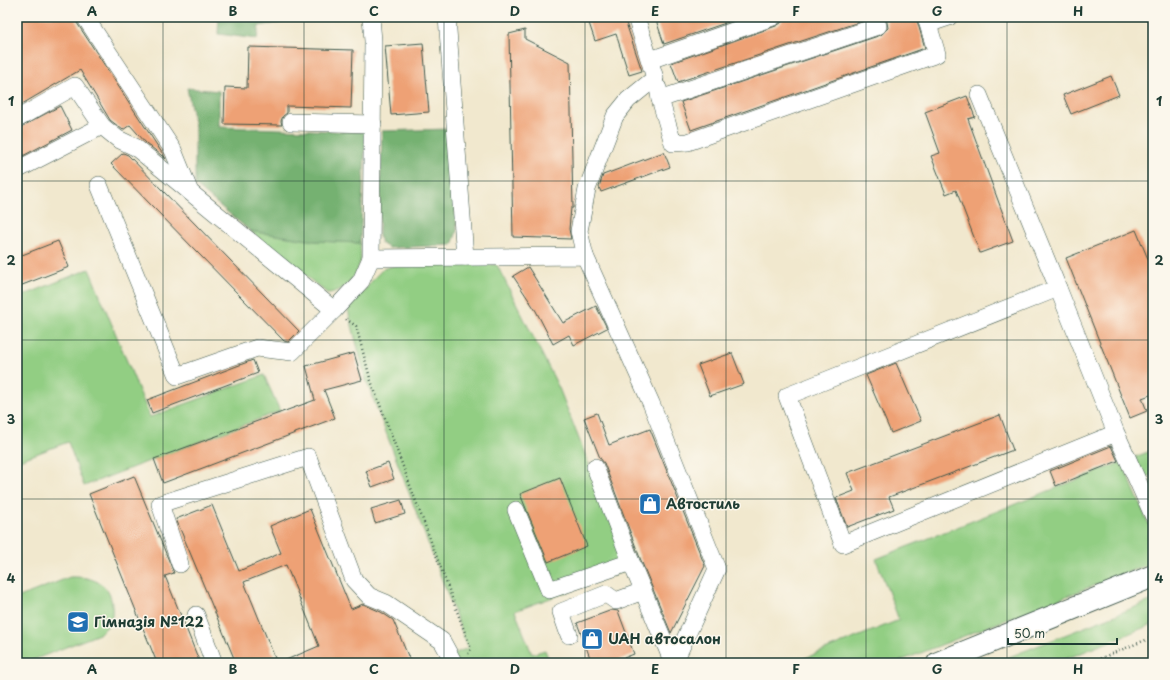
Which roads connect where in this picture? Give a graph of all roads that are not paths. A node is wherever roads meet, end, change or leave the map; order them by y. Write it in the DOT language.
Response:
graph roads {
  1 [pos="85,17"];
  2 [pos="371,17"];
  3 [pos="447,17"];
  4 [pos="637,17"];
  5 [pos="773,17"];
  6 [pos="874,17"];
  7 [pos="949,17"];
  8 [pos="927,21"];
  9 [pos="650,60"];
  10 [pos="655,78"];
  11 [pos="979,95"];
  12 [pos="660,99"];
  13 [pos="17,118"];
  14 [pos="291,122"];
  15 [pos="373,124"];
  16 [pos="102,126"];
  17 [pos="17,170"];
  18 [pos="99,185"];
  19 [pos="190,192"];
  20 [pos="585,256"];
  21 [pos="465,257"];
  22 [pos="371,258"];
  23 [pos="1058,288"];
  24 [pos="334,310"];
  25 [pos="1116,433"];
  26 [pos="595,467"];
  27 [pos="516,510"];
  28 [pos="1153,515"];
  29 [pos="631,562"];
  30 [pos="180,564"];
  31 [pos="1153,576"];
  32 [pos="643,591"];
  33 [pos="196,615"];
  34 [pos="569,635"];
  35 [pos="459,661"];
  36 [pos="947,661"];
  37 [pos="214,663"];
  38 [pos="673,663"];
  1 -- 19 [label="lane"];
  2 -- 15 [label="lane"];
  3 -- 21 [label="lane"];
  4 -- 9 [label="lane"];
  5 -- 9 [label="lane"];
  6 -- 12 [label="lane"];
  7 -- 8 [label="lane"];
  8 -- 12 [label="lane"];
  9 -- 10 [label="lane"];
  10 -- 12 [label="lane"];
  10 -- 20 [label="lane"];
  11 -- 23 [label="lane"];
  13 -- 16 [label="lane"];
  14 -- 15 [label="lane"];
  15 -- 22 [label="lane"];
  16 -- 17 [label="lane"];
  16 -- 19 [label="lane"];
  18 -- 24 [label="lane"];
  19 -- 24 [label="lane"];
  20 -- 21 [label="lane"];
  20 -- 38 [label="lane"];
  21 -- 22 [label="lane"];
  22 -- 24 [label="lane"];
  23 -- 25 [label="lane"];
  23 -- 25 [label="lane"];
  25 -- 28 [label="lane"];
  26 -- 29 [label="lane"];
  27 -- 29 [label="lane"];
  29 -- 32 [label="lane"];
  30 -- 35 [label="lane"];
  31 -- 36 [label="main road"];
  32 -- 34 [label="lane"];
  32 -- 38 [label="lane"];
  33 -- 37 [label="lane"];
}
